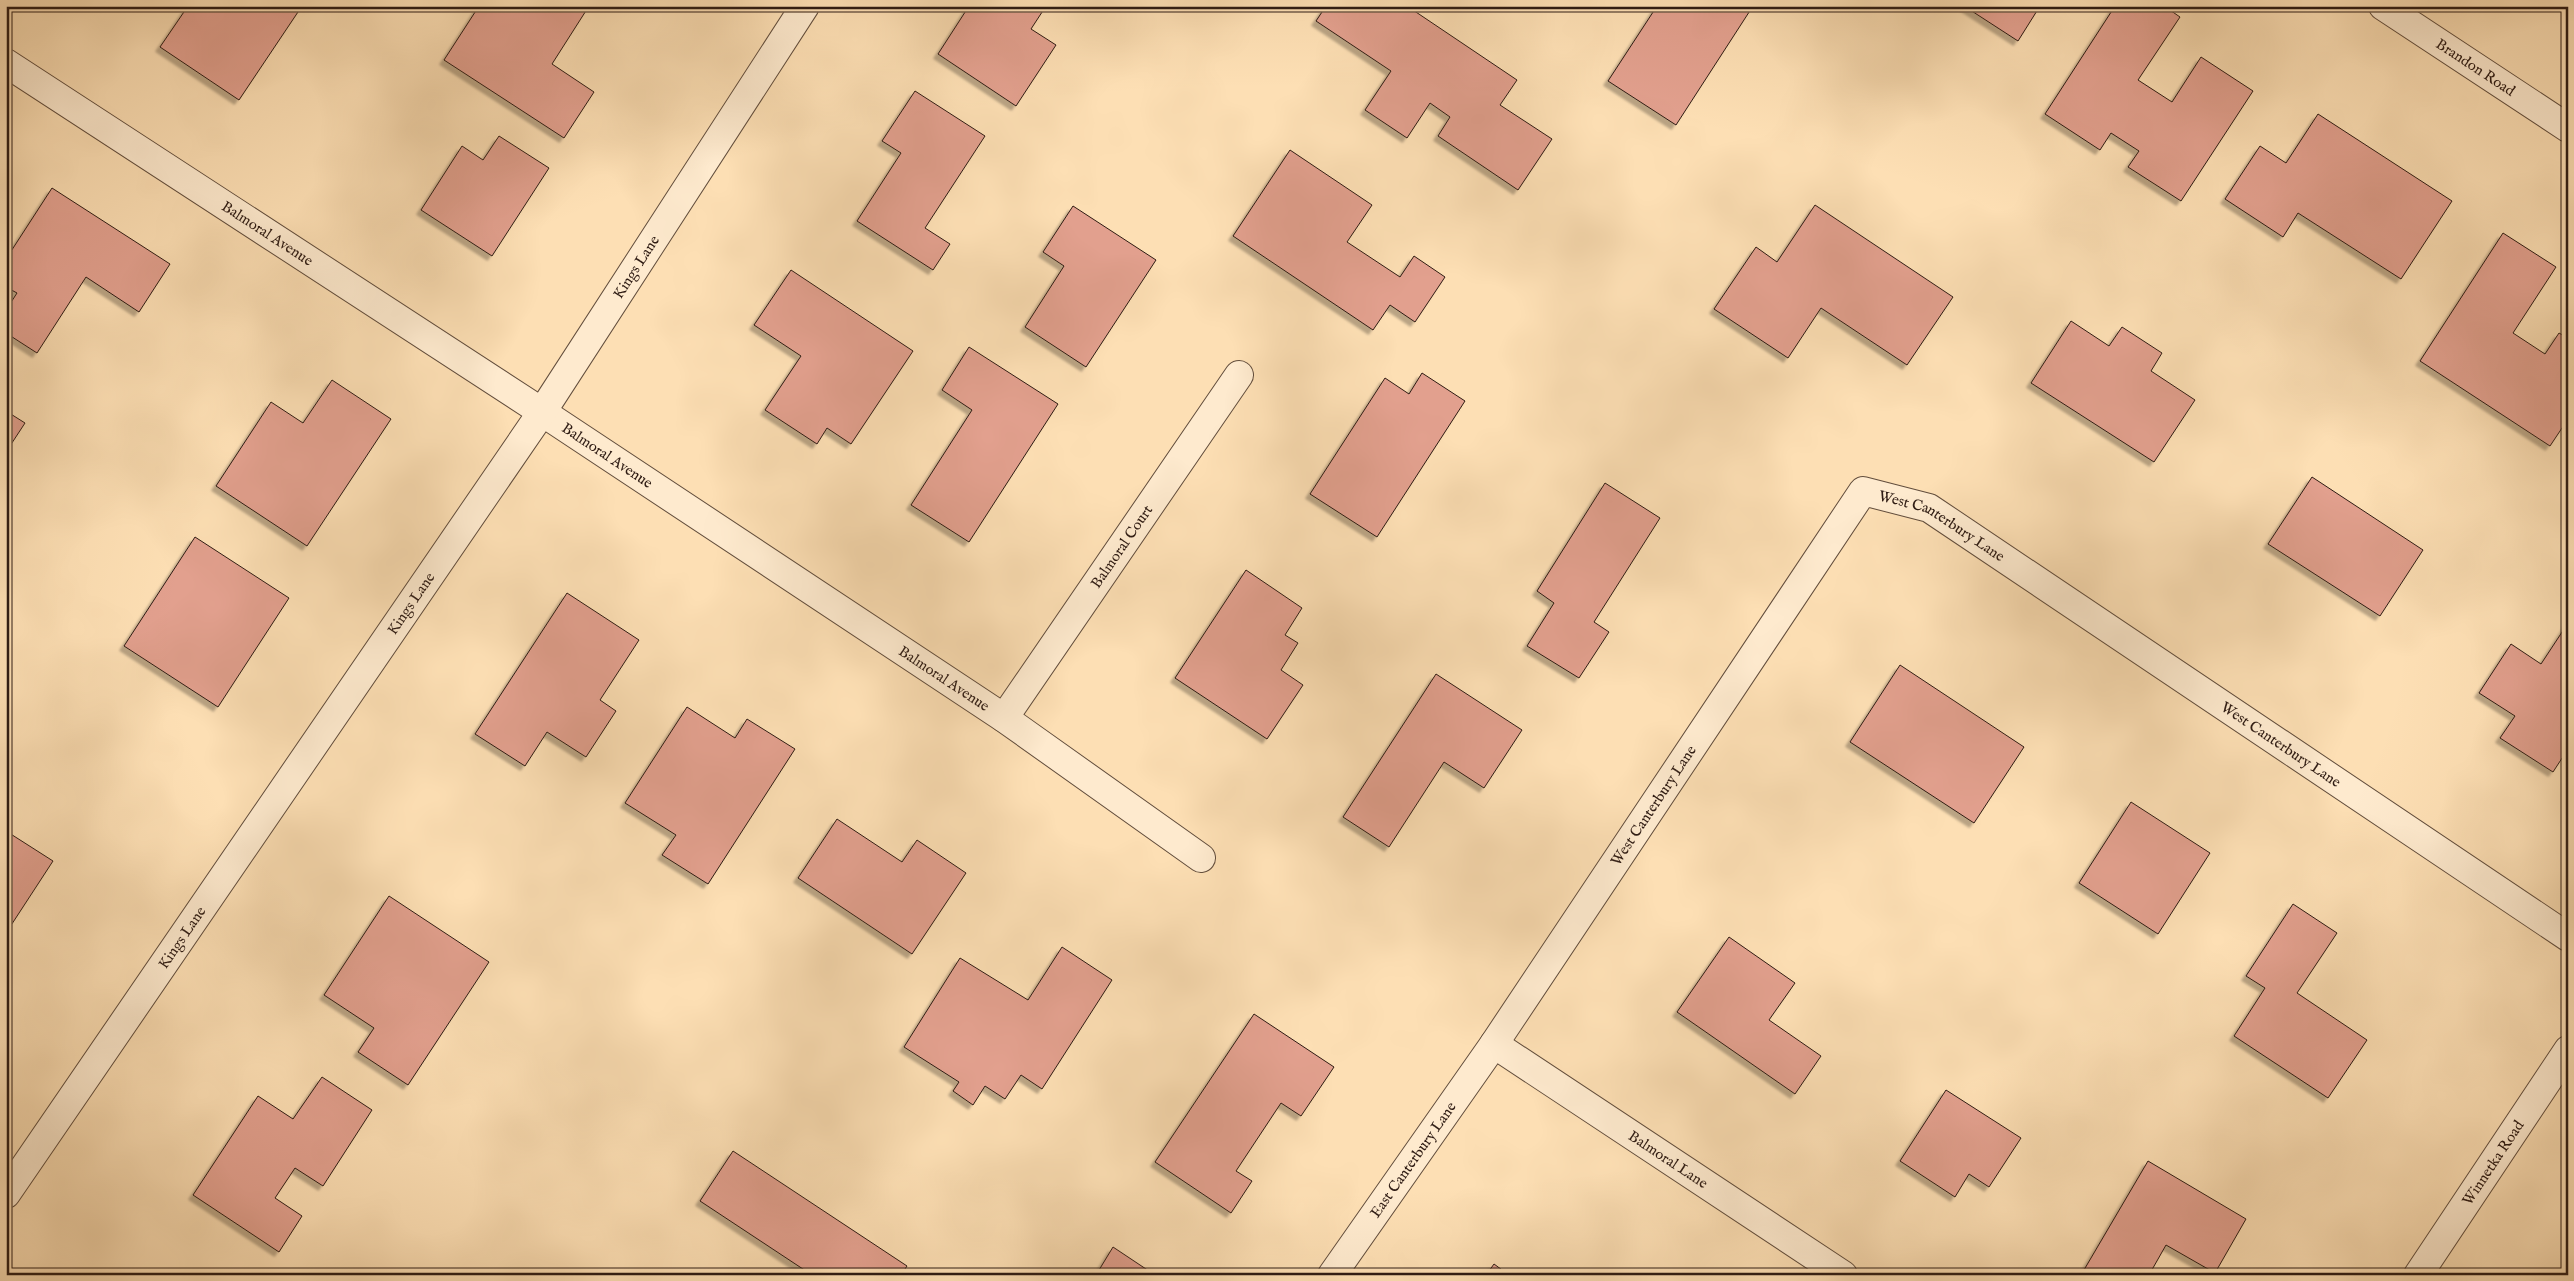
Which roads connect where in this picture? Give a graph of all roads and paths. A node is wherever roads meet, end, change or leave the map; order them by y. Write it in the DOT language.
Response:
graph roads {
  1 [pos="805,6"];
  2 [pos="2383,6"];
  3 [pos="6,63"];
  4 [pos="2568,128"];
  5 [pos="1239,375"];
  6 [pos="542,412"];
  7 [pos="1004,718"];
  8 [pos="1200,858"];
  9 [pos="2568,937"];
  10 [pos="1494,1044"];
  11 [pos="2568,1050"];
  12 [pos="6,1194"];
  13 [pos="1332,1275"];
  14 [pos="1843,1275"];
  15 [pos="2418,1275"];
  1 -- 6 [label="street, Kings Lane"];
  2 -- 4 [label="street, Brandon Road"];
  3 -- 6 [label="street, Balmoral Avenue"];
  5 -- 7 [label="street, Balmoral Court"];
  6 -- 7 [label="street, Balmoral Avenue"];
  6 -- 12 [label="street, Kings Lane"];
  7 -- 8 [label="street, Balmoral Avenue"];
  9 -- 10 [label="street, West Canterbury Lane"];
  10 -- 13 [label="street, East Canterbury Lane"];
  10 -- 14 [label="street, Balmoral Lane"];
  11 -- 15 [label="street, Winnetka Road"];
}
